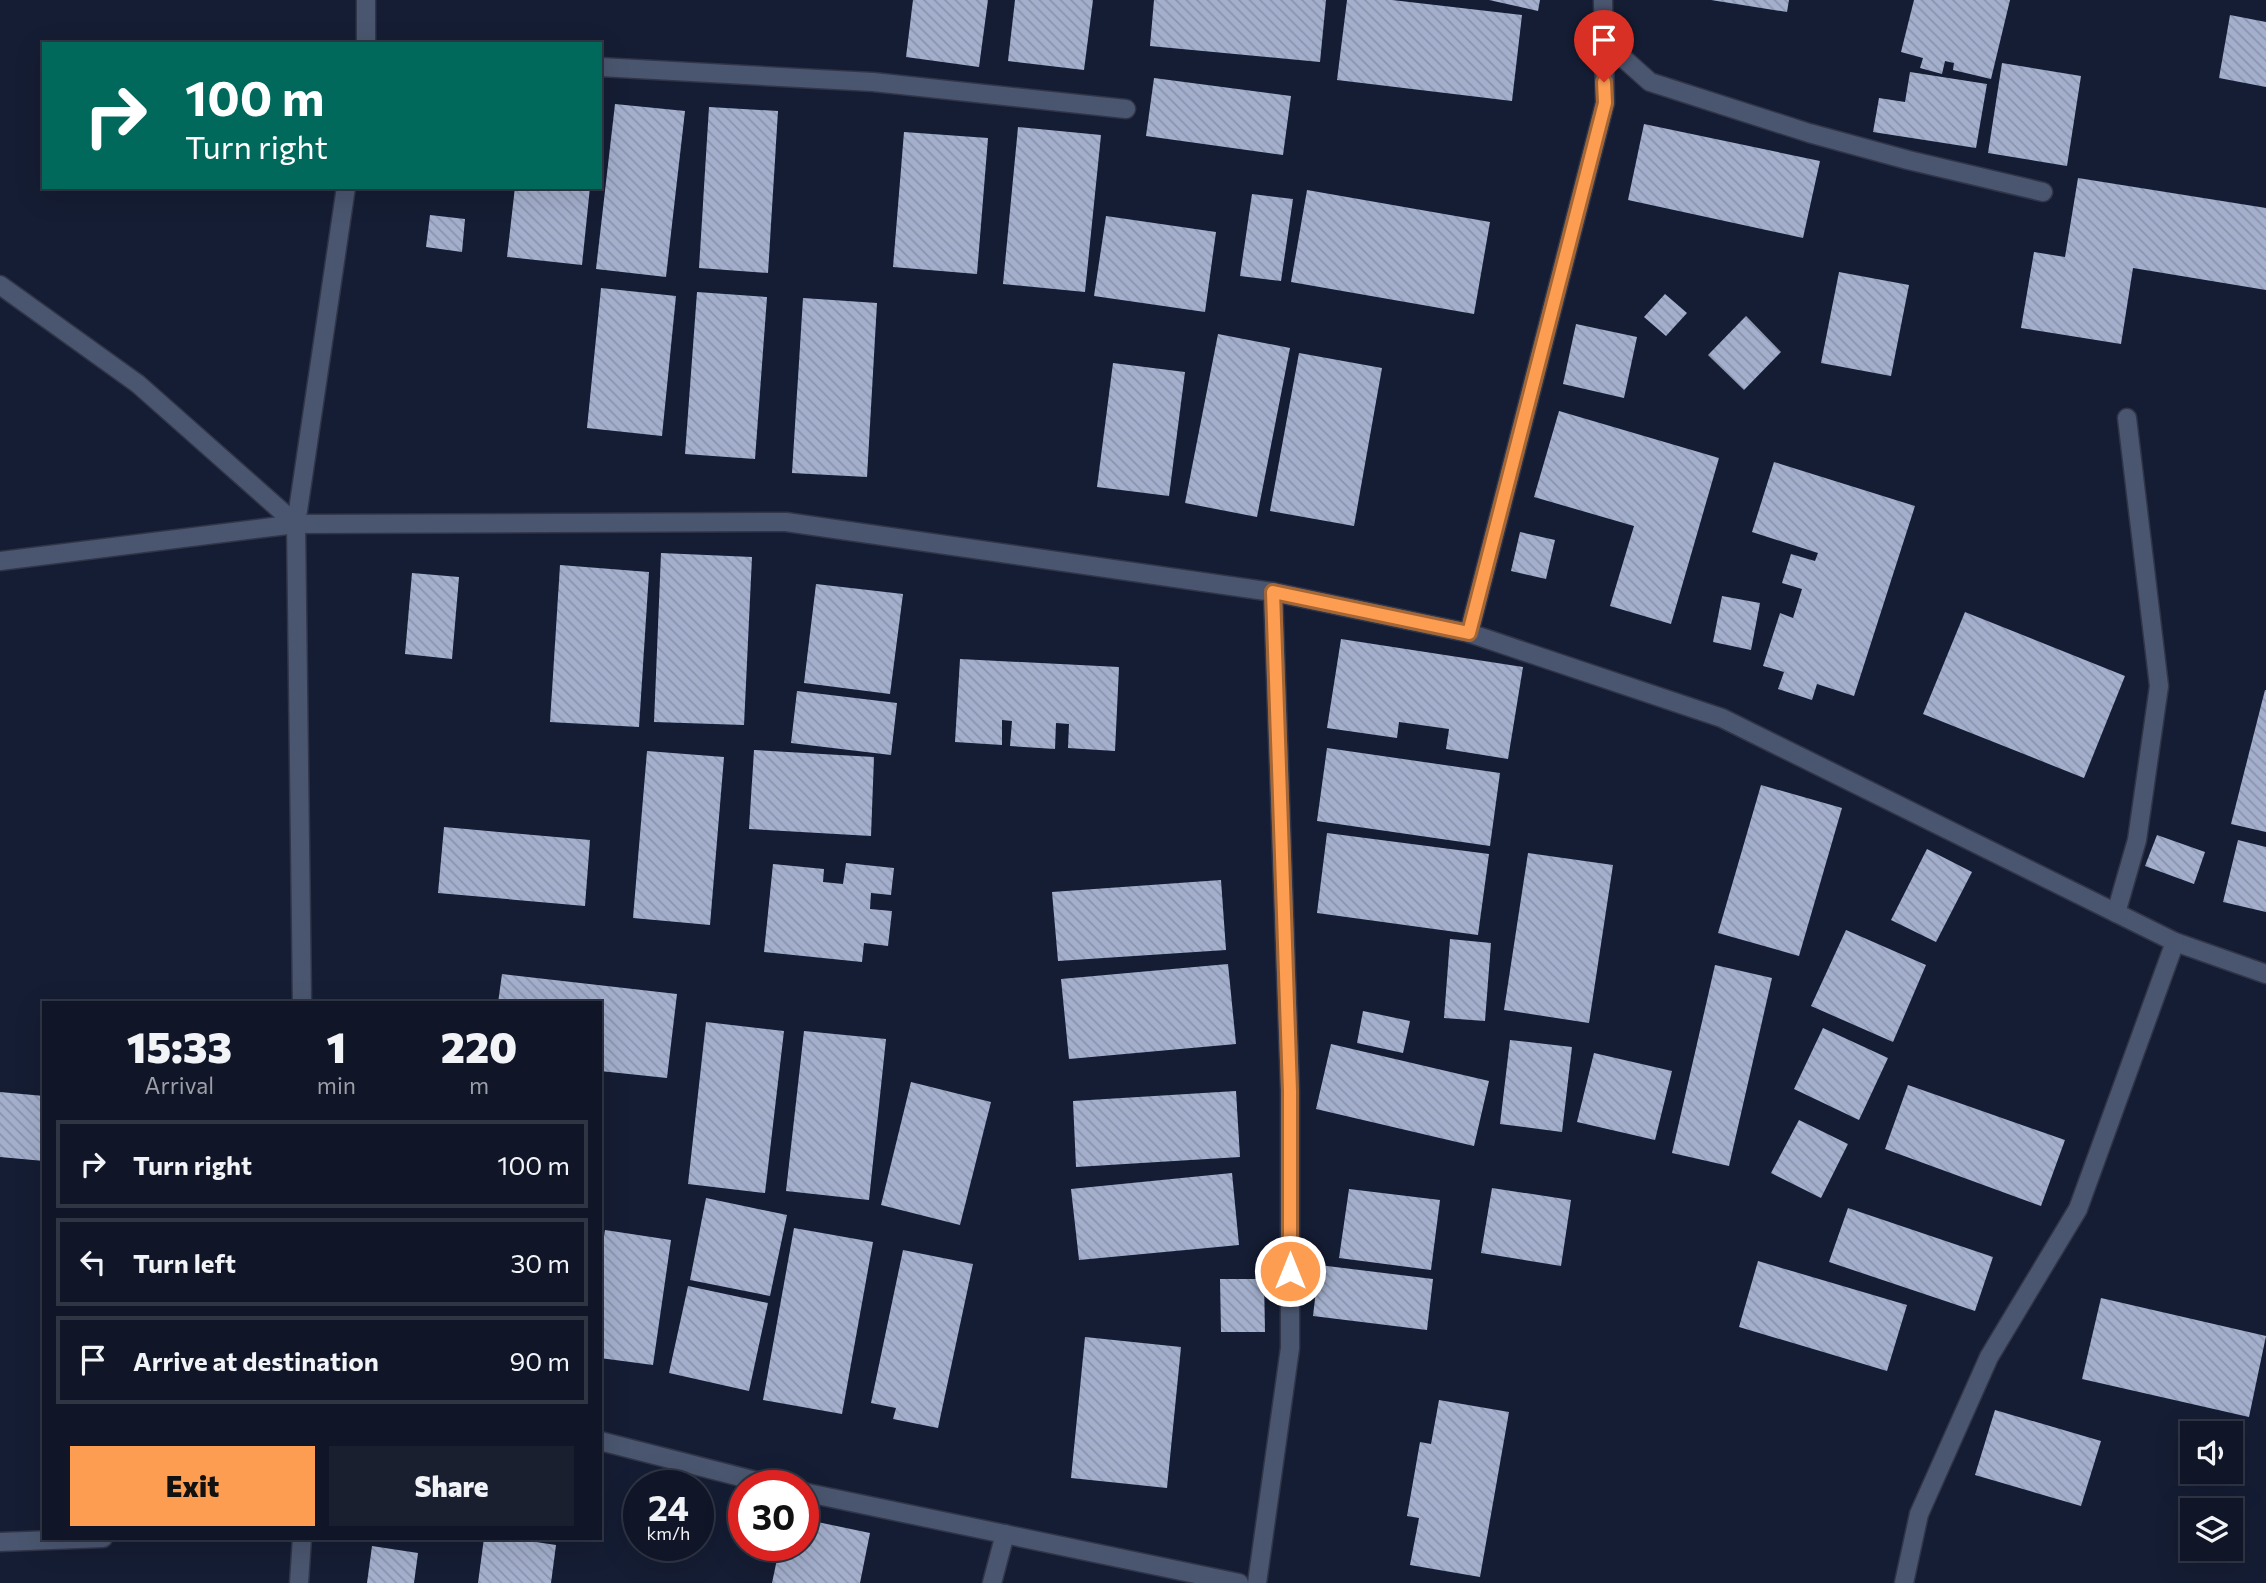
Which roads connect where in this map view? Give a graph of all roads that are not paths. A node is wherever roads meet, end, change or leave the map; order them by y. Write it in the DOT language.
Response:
graph roads {
  1 [pos="366,0"];
  2 [pos="1603,0"];
  3 [pos="1604,41"];
  4 [pos="366,42"];
  5 [pos="602,67"];
  6 [pos="1126,109"];
  7 [pos="346,189"];
  8 [pos="2043,192"];
  9 [pos="0,285"];
  10 [pos="2127,418"];
  11 [pos="296,524"];
  12 [pos="0,561"];
  13 [pos="1273,592"];
  14 [pos="1469,633"];
  15 [pos="2116,913"];
  16 [pos="2175,942"];
  17 [pos="2266,974"];
  18 [pos="302,1001"];
  19 [pos="602,1442"];
  20 [pos="728,1474"];
  21 [pos="819,1495"];
  22 [pos="1004,1534"];
  23 [pos="52,1540"];
  24 [pos="302,1540"];
  25 [pos="0,1542"];
  26 [pos="299,1583"];
  27 [pos="992,1583"];
  28 [pos="1239,1583"];
  29 [pos="1258,1583"];
  30 [pos="1904,1583"];
  1 -- 4 [label="street"];
  2 -- 3 [label="street"];
  3 -- 8 [label="street"];
  3 -- 14 [label="street"];
  5 -- 6 [label="street"];
  7 -- 11 [label="street"];
  9 -- 11 [label="street"];
  10 -- 15 [label="street"];
  11 -- 12 [label="street"];
  11 -- 13 [label="street"];
  11 -- 18 [label="street"];
  13 -- 14 [label="street"];
  13 -- 29 [label="street"];
  14 -- 15 [label="street"];
  15 -- 16 [label="street"];
  16 -- 17 [label="street"];
  16 -- 30 [label="street"];
  19 -- 20 [label="street"];
  21 -- 22 [label="street"];
  22 -- 27 [label="street"];
  22 -- 28 [label="street"];
  23 -- 25 [label="street"];
  24 -- 26 [label="street"];
}
